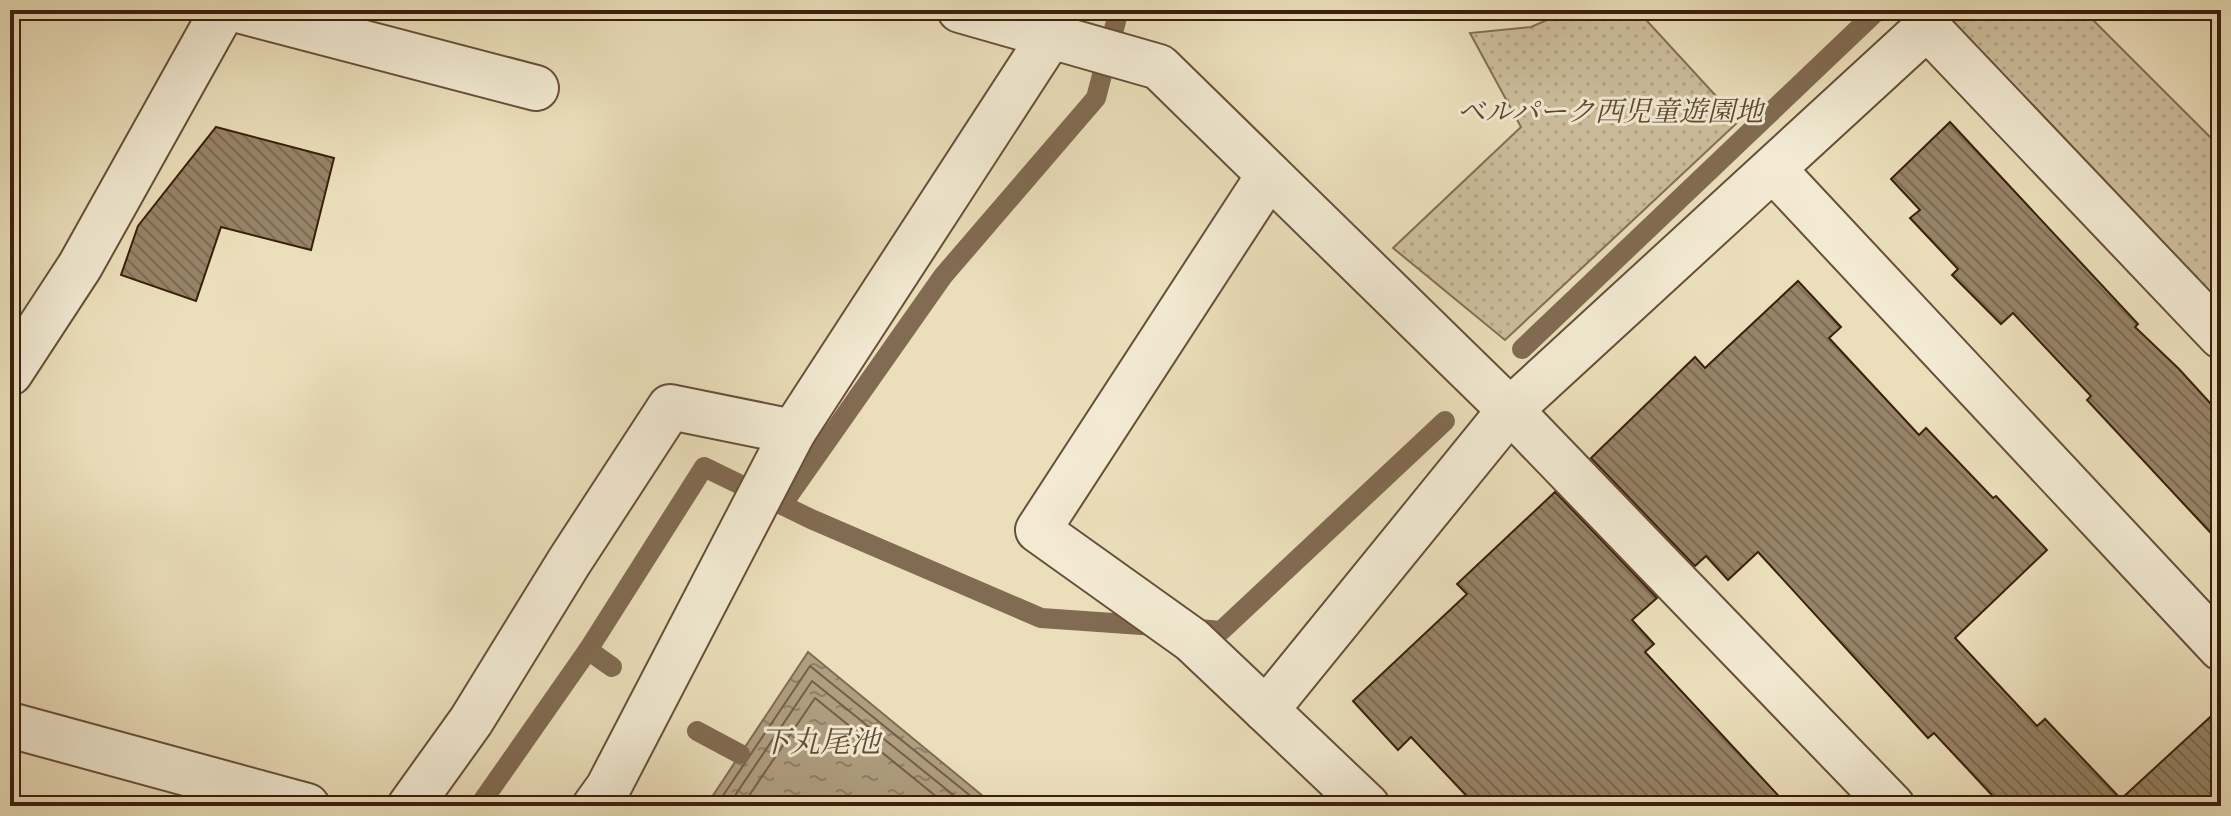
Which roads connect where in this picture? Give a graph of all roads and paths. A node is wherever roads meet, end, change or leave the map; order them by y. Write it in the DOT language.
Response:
graph roads {
  1 [pos="223,10"];
  2 [pos="238,10"];
  3 [pos="960,10"];
  4 [pos="1060,38"];
  5 [pos="536,88"];
  6 [pos="1773,169"];
  7 [pos="1269,175"];
  8 [pos="2221,336"];
  9 [pos="10,373"];
  10 [pos="1510,410"];
  11 [pos="793,432"];
  12 [pos="2221,648"];
  13 [pos="1266,710"];
  14 [pos="10,725"];
  15 [pos="307,806"];
  16 [pos="410,806"];
  17 [pos="595,806"];
  18 [pos="1367,806"];
  19 [pos="1892,806"];
  1 -- 9 [label="street"];
  2 -- 5 [label="street"];
  3 -- 4 [label="street"];
  4 -- 7 [label="street"];
  4 -- 11 [label="street"];
  6 -- 8 [label="street"];
  6 -- 10 [label="street"];
  6 -- 12 [label="street"];
  7 -- 10 [label="street"];
  7 -- 13 [label="street"];
  10 -- 13 [label="street"];
  10 -- 19 [label="street"];
  11 -- 16 [label="street"];
  11 -- 17 [label="street"];
  13 -- 18 [label="street"];
  14 -- 15 [label="street"];
}
